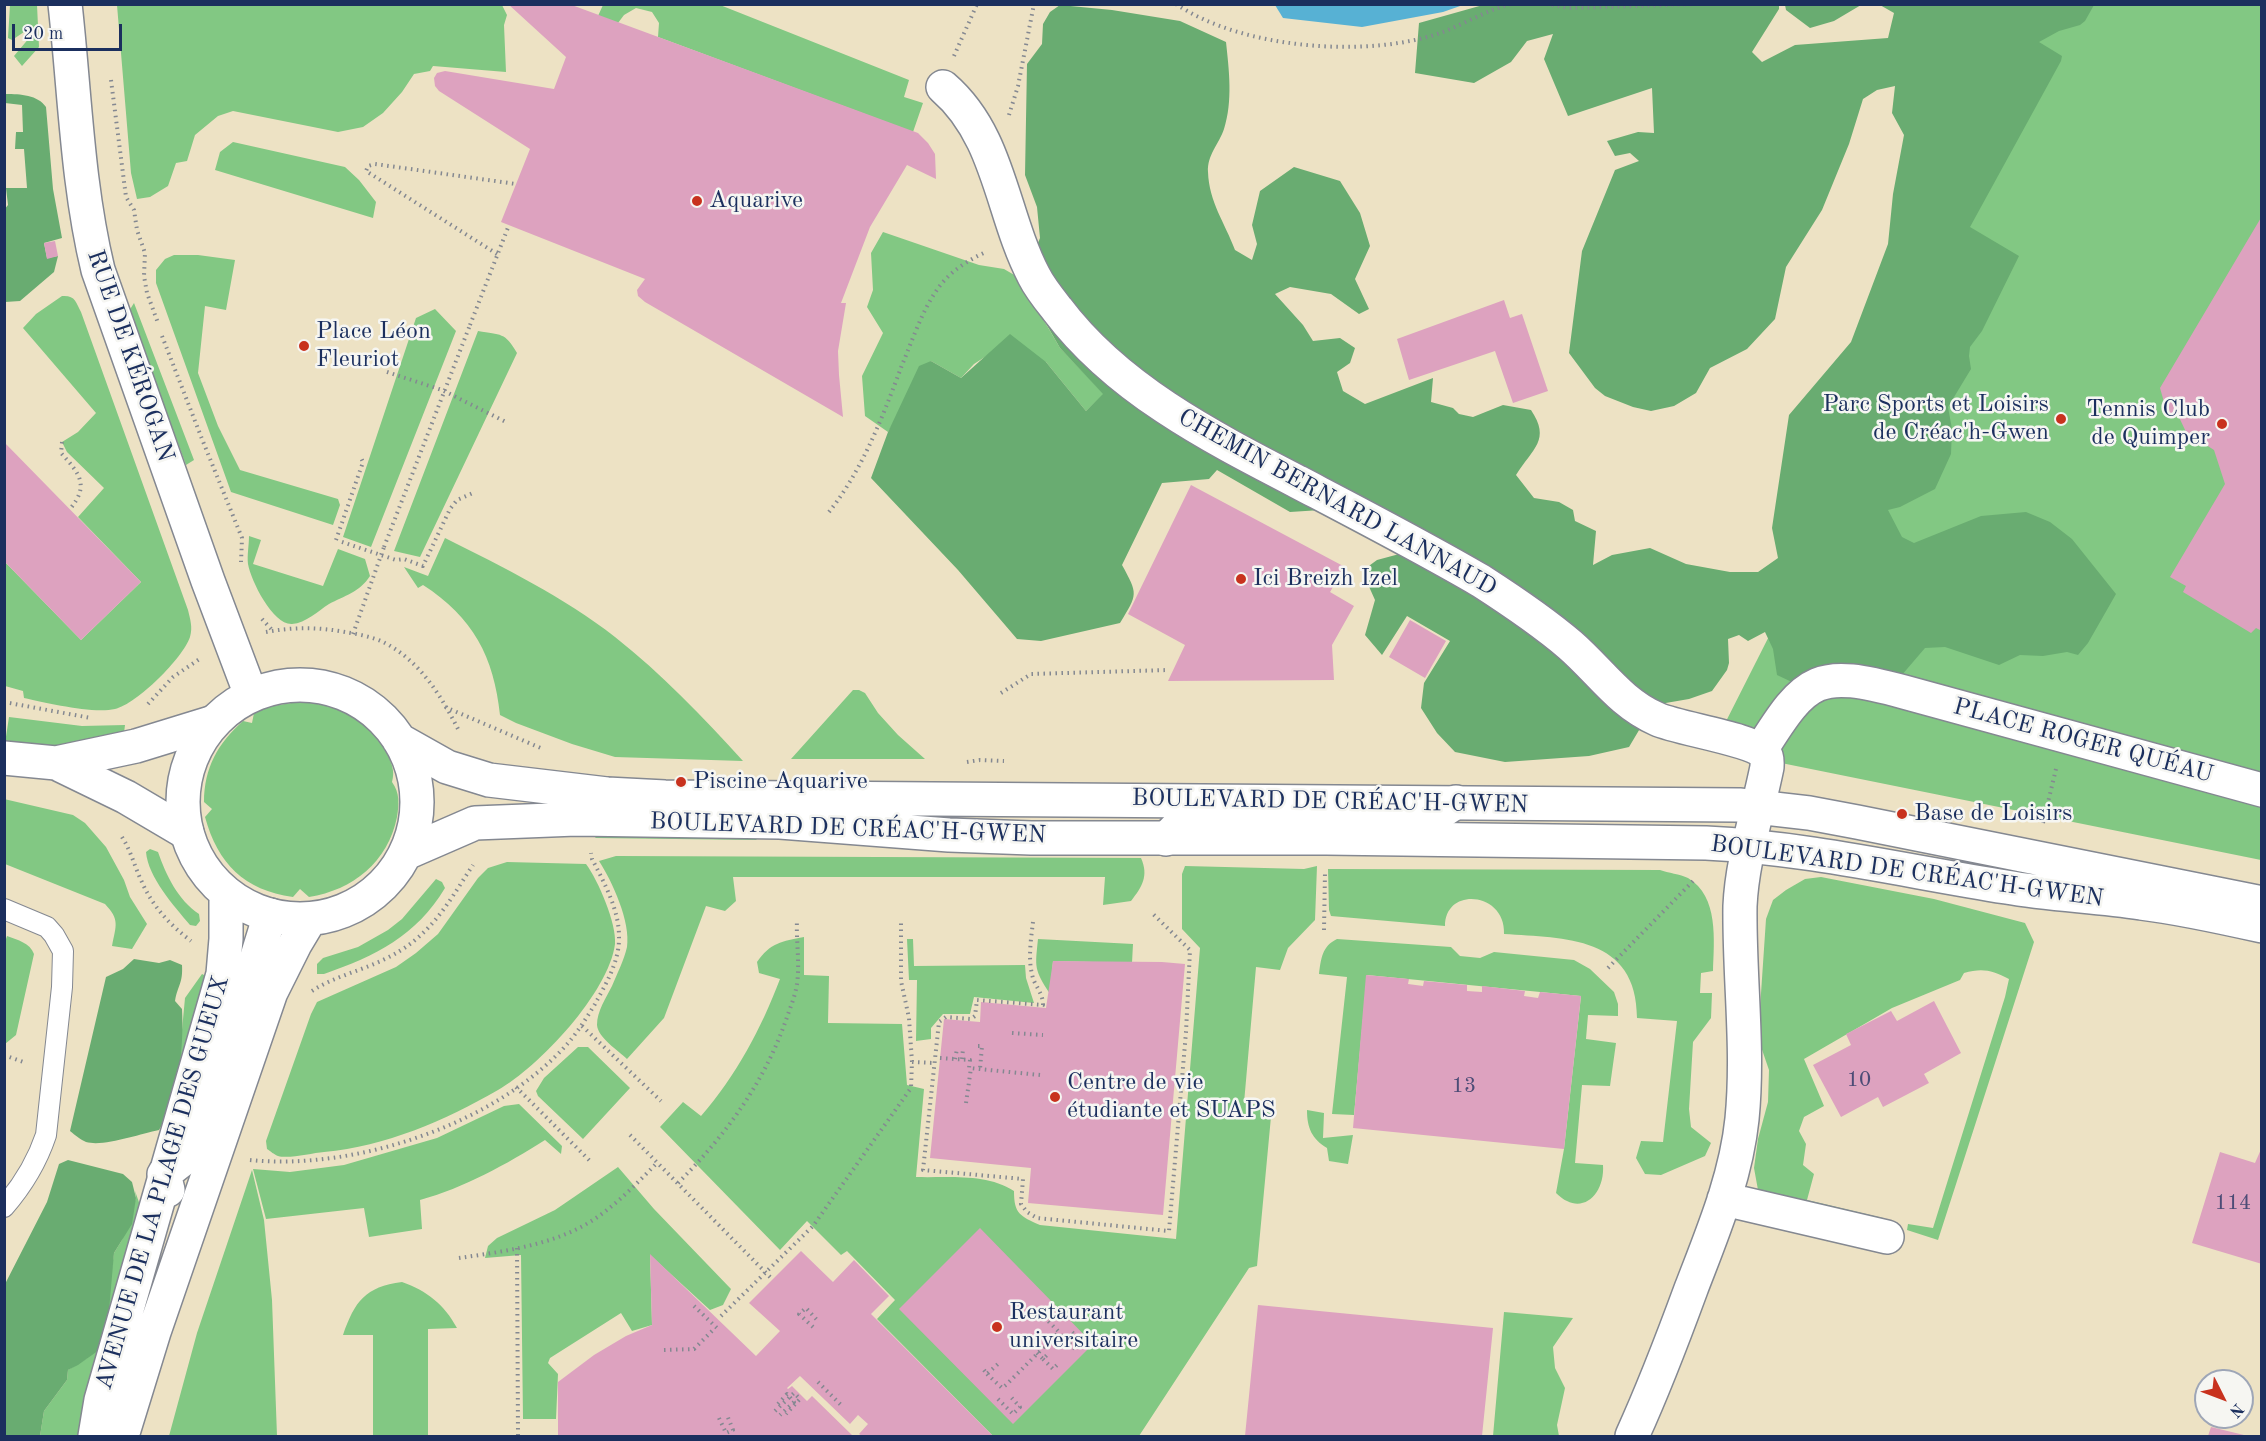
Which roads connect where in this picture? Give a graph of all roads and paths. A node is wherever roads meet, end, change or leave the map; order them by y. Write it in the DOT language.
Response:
graph roads {
  1 [pos="65,4"];
  2 [pos="977,4"];
  3 [pos="1034,4"];
  4 [pos="1176,4"];
  5 [pos="1511,4"];
  6 [pos="1546,4"];
  7 [pos="1699,4"];
  8 [pos="110,70"];
  9 [pos="943,87"];
  10 [pos="994,164"];
  11 [pos="516,184"];
  12 [pos="508,225"];
  13 [pos="1018,237"];
  14 [pos="497,254"];
  15 [pos="387,372"];
  16 [pos="506,422"];
  17 [pos="62,442"];
  18 [pos="360,456"];
  19 [pos="473,493"];
  20 [pos="70,509"];
  21 [pos="828,512"];
  22 [pos="336,540"];
  23 [pos="342,542"];
  24 [pos="381,555"];
  25 [pos="241,565"];
  26 [pos="258,614"];
  27 [pos="274,631"];
  28 [pos="1168,670"];
  29 [pos="1001,693"];
  30 [pos="251,695"];
  31 [pos="4,702"];
  32 [pos="445,706"];
  33 [pos="97,718"];
  34 [pos="214,722"];
  35 [pos="2065,736"];
  36 [pos="399,740"];
  37 [pos="1761,750"];
  38 [pos="4,758"];
  39 [pos="56,763"];
  40 [pos="2262,790"];
  41 [pos="1456,802"];
  42 [pos="1759,807"];
  43 [pos="2042,827"];
  44 [pos="118,831"];
  45 [pos="187,832"];
  46 [pos="1326,838"];
  47 [pos="1166,839"];
  48 [pos="1706,843"];
  49 [pos="1750,846"];
  50 [pos="591,850"];
  51 [pos="406,853"];
  52 [pos="474,862"];
  53 [pos="226,892"];
  54 [pos="2262,903"];
  55 [pos="4,909"];
  56 [pos="1152,914"];
  57 [pos="270,915"];
  58 [pos="310,919"];
  59 [pos="797,920"];
  60 [pos="901,921"];
  61 [pos="1033,922"];
  62 [pos="2262,926"];
  63 [pos="1324,930"];
  64 [pos="192,941"];
  65 [pos="1608,968"];
  66 [pos="307,998"];
  67 [pos="582,1026"];
  68 [pos="1016,1027"];
  69 [pos="1025,1028"];
  70 [pos="1024,1033"];
  71 [pos="1043,1035"];
  72 [pos="980,1044"];
  73 [pos="957,1048"];
  74 [pos="963,1049"];
  75 [pos="940,1058"];
  76 [pos="955,1059"];
  77 [pos="962,1059"];
  78 [pos="912,1062"];
  79 [pos="934,1063"];
  80 [pos="1005,1065"];
  81 [pos="971,1068"];
  82 [pos="1031,1068"];
  83 [pos="980,1069"];
  84 [pos="1005,1073"];
  85 [pos="1031,1075"];
  86 [pos="1040,1075"];
  87 [pos="516,1088"];
  88 [pos="661,1101"];
  89 [pos="966,1103"];
  90 [pos="630,1135"];
  91 [pos="248,1160"];
  92 [pos="592,1163"];
  93 [pos="657,1163"];
  94 [pos="164,1174"];
  95 [pos="678,1182"];
  96 [pos="1724,1199"];
  97 [pos="4,1207"];
  98 [pos="1887,1237"];
  99 [pos="517,1248"];
  100 [pos="459,1258"];
  101 [pos="766,1273"];
  102 [pos="771,1278"];
  103 [pos="694,1306"];
  104 [pos="722,1316"];
  105 [pos="1046,1319"];
  106 [pos="818,1321"];
  107 [pos="813,1327"];
  108 [pos="719,1330"];
  109 [pos="1070,1330"];
  110 [pos="712,1331"];
  111 [pos="1061,1335"];
  112 [pos="1046,1337"];
  113 [pos="1050,1341"];
  114 [pos="664,1350"];
  115 [pos="1038,1350"];
  116 [pos="1049,1353"];
  117 [pos="1043,1359"];
  118 [pos="1059,1362"];
  119 [pos="999,1363"];
  120 [pos="818,1382"];
  121 [pos="1010,1396"];
  122 [pos="998,1399"];
  123 [pos="778,1404"];
  124 [pos="842,1406"];
  125 [pos="775,1411"];
  126 [pos="786,1414"];
  127 [pos="727,1415"];
  128 [pos="780,1415"];
  129 [pos="719,1418"];
  130 [pos="95,1437"];
  131 [pos="117,1437"];
  132 [pos="122,1437"];
  133 [pos="518,1437"];
  134 [pos="1632,1437"];
  1 -- 30 [label="street, RUE DE KÉROGAN"];
  2 -- 9 [label="path"];
  3 -- 10 [label="path"];
  4 -- 5 [label="path"];
  6 -- 7 [label="path"];
  8 -- 25 [label="path"];
  9 -- 10 [label="street, CHEMIN BERNARD LANNAUD"];
  10 -- 13 [label="street, CHEMIN BERNARD LANNAUD"];
  11 -- 14 [label="path"];
  12 -- 14 [label="path"];
  13 -- 21 [label="path"];
  13 -- 37 [label="street, CHEMIN BERNARD LANNAUD"];
  14 -- 24 [label="path, bridge"];
  15 -- 16 [label="path"];
  17 -- 20 [label="path"];
  18 -- 22 [label="path"];
  19 -- 24 [label="path"];
  23 -- 24 [label="path"];
  24 -- 32 [label="path"];
  26 -- 27 [label="path"];
  28 -- 29 [label="path"];
  30 -- 34 [label="street"];
  30 -- 36 [label="street"];
  31 -- 33 [label="path"];
  34 -- 39 [label="street"];
  34 -- 45 [label="street"];
  35 -- 37 [label="street, PLACE ROGER QUÉAU"];
  35 -- 40 [label="street, PLACE ROGER QUÉAU"];
  35 -- 43 [label="path"];
  36 -- 41 [label="street, BOULEVARD DE CRÉAC'H-GWEN"];
  36 -- 51 [label="street"];
  37 -- 42 [label="street"];
  38 -- 39 [label="street"];
  39 -- 45 [label="street"];
  41 -- 42 [label="street, BOULEVARD DE CRÉAC'H-GWEN"];
  41 -- 47 [label="street"];
  42 -- 49 [label="street"];
  42 -- 54 [label="street, BOULEVARD DE CRÉAC'H-GWEN"];
  44 -- 64 [label="path"];
  45 -- 53 [label="street"];
  46 -- 47 [label="street, BOULEVARD DE CRÉAC'H-GWEN"];
  46 -- 48 [label="street, BOULEVARD DE CRÉAC'H-GWEN"];
  46 -- 63 [label="path"];
  47 -- 51 [label="street, BOULEVARD DE CRÉAC'H-GWEN"];
  48 -- 49 [label="street, BOULEVARD DE CRÉAC'H-GWEN"];
  48 -- 65 [label="path"];
  49 -- 62 [label="street, BOULEVARD DE CRÉAC'H-GWEN"];
  49 -- 96 [label="street"];
  50 -- 67 [label="path"];
  51 -- 58 [label="street"];
  52 -- 66 [label="path"];
  53 -- 57 [label="street"];
  53 -- 94 [label="street, AVENUE DE LA PLAGE DES GUEUX"];
  55 -- 97 [label="lane"];
  56 -- 79 [label="path"];
  57 -- 58 [label="street"];
  57 -- 94 [label="street"];
  58 -- 132 [label="street, AVENUE DE LA PLAGE DES GUEUX"];
  59 -- 95 [label="path"];
  60 -- 78 [label="path"];
  61 -- 79 [label="path"];
  67 -- 87 [label="path"];
  67 -- 88 [label="path"];
  68 -- 70 [label="path"];
  69 -- 70 [label="path"];
  70 -- 71 [label="path"];
  72 -- 83 [label="path"];
  73 -- 76 [label="path"];
  74 -- 77 [label="path"];
  75 -- 76 [label="path"];
  76 -- 77 [label="path"];
  77 -- 81 [label="path"];
  78 -- 79 [label="path"];
  78 -- 101 [label="path"];
  80 -- 84 [label="path"];
  81 -- 83 [label="path"];
  81 -- 89 [label="path"];
  82 -- 85 [label="path"];
  83 -- 84 [label="path"];
  84 -- 85 [label="path"];
  85 -- 86 [label="path"];
  87 -- 91 [label="path"];
  87 -- 92 [label="path"];
  90 -- 93 [label="path"];
  93 -- 95 [label="path"];
  93 -- 99 [label="path"];
  94 -- 130 [label="street, AVENUE DE LA PLAGE DES GUEUX"];
  94 -- 131 [label="street"];
  95 -- 101 [label="path"];
  96 -- 98 [label="street"];
  96 -- 134 [label="street"];
  99 -- 100 [label="path"];
  99 -- 133 [label="path"];
  101 -- 102 [label="path"];
  101 -- 104 [label="path"];
  103 -- 108 [label="path"];
  105 -- 113 [label="path"];
  106 -- 107 [label="path"];
  109 -- 111 [label="path"];
  110 -- 114 [label="path"];
  112 -- 113 [label="path"];
  113 -- 115 [label="path"];
  115 -- 117 [label="path"];
  115 -- 119 [label="path"];
  116 -- 117 [label="path"];
  117 -- 118 [label="path"];
  120 -- 124 [label="path"];
  121 -- 122 [label="path"];
  123 -- 128 [label="path"];
  125 -- 126 [label="path"];
  127 -- 129 [label="path"];
}
